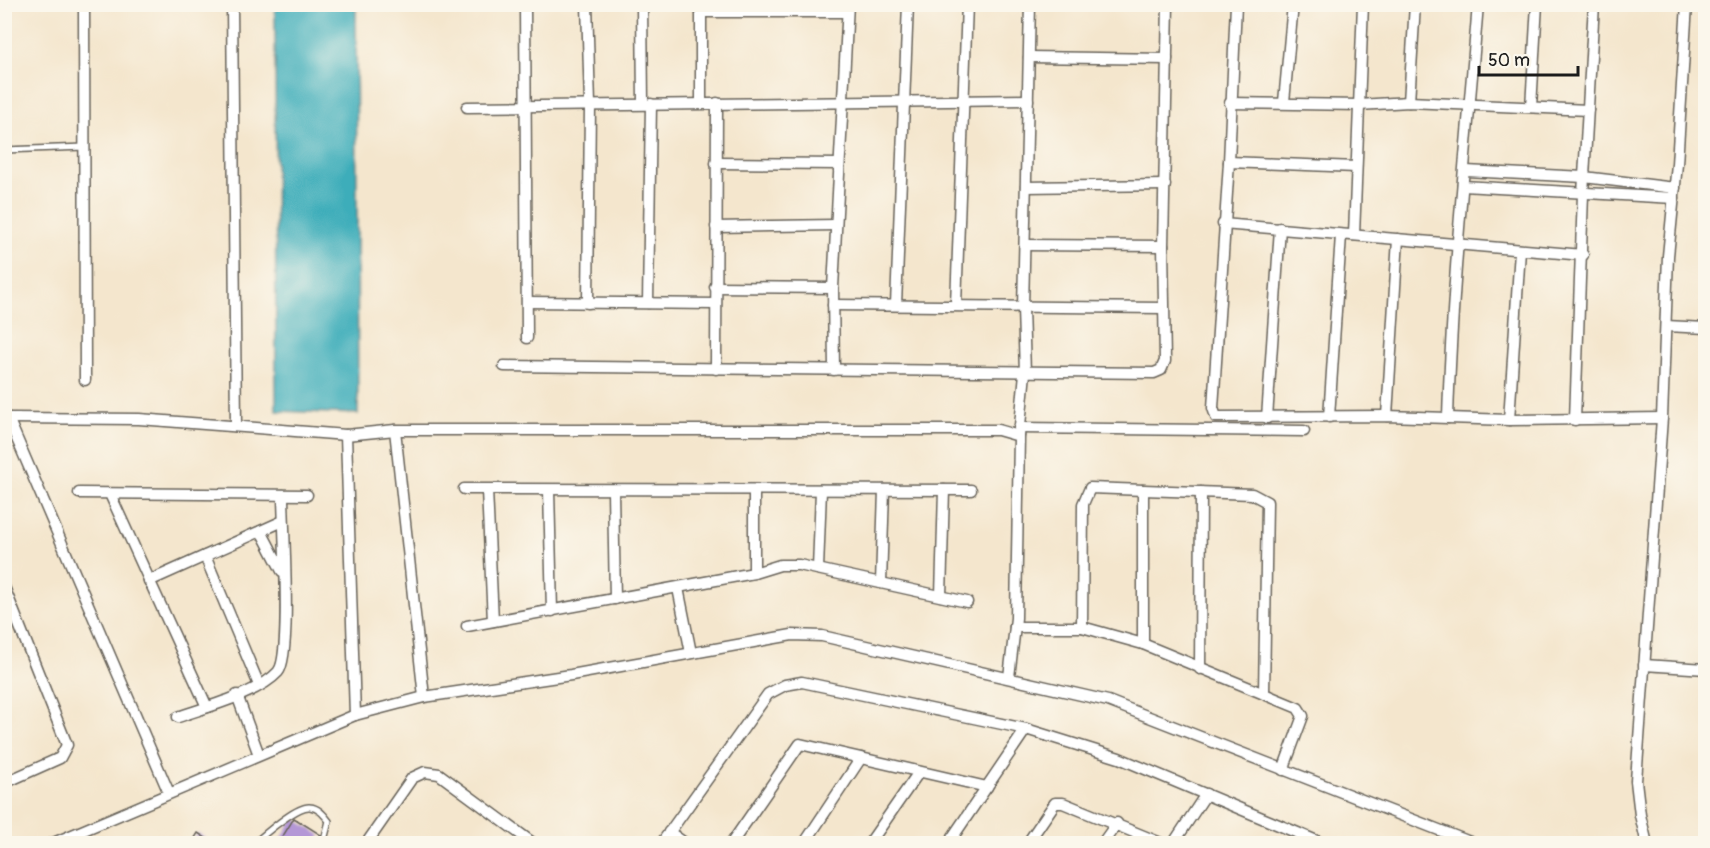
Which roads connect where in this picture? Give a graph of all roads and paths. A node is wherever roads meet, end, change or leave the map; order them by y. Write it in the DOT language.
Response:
graph roads {
  1 [pos="84,4"];
  2 [pos="232,4"];
  3 [pos="525,4"];
  4 [pos="587,4"];
  5 [pos="642,4"];
  6 [pos="908,4"];
  7 [pos="967,4"];
  8 [pos="1030,4"];
  9 [pos="1168,4"];
  10 [pos="1236,4"];
  11 [pos="1293,4"];
  12 [pos="1363,4"];
  13 [pos="1415,4"];
  14 [pos="1478,4"];
  15 [pos="1537,4"];
  16 [pos="1594,4"];
  17 [pos="1687,4"];
  18 [pos="701,8"];
  19 [pos="848,8"];
  20 [pos="1029,57"];
  21 [pos="1167,59"];
  22 [pos="1028,100"];
  23 [pos="906,101"];
  24 [pos="964,101"];
  25 [pos="701,102"];
  26 [pos="842,102"];
  27 [pos="1284,102"];
  28 [pos="1408,102"];
  29 [pos="717,103"];
  30 [pos="1230,103"];
  31 [pos="1470,103"];
  32 [pos="647,104"];
  33 [pos="590,105"];
  34 [pos="1359,105"];
  35 [pos="467,107"];
  36 [pos="527,107"];
  37 [pos="1531,107"];
  38 [pos="1588,110"];
  39 [pos="85,147"];
  40 [pos="4,150"];
  41 [pos="1229,162"];
  42 [pos="716,163"];
  43 [pos="839,164"];
  44 [pos="1356,167"];
  45 [pos="1466,171"];
  46 [pos="1584,177"];
  47 [pos="1165,185"];
  48 [pos="1463,186"];
  49 [pos="1026,187"];
  50 [pos="1675,193"];
  51 [pos="1583,194"];
  52 [pos="1223,224"];
  53 [pos="836,225"];
  54 [pos="716,227"];
  55 [pos="1280,228"];
  56 [pos="1341,235"];
  57 [pos="1354,236"];
  58 [pos="1398,239"];
  59 [pos="1456,244"];
  60 [pos="1025,245"];
  61 [pos="1163,246"];
  62 [pos="1520,250"];
  63 [pos="1583,255"];
  64 [pos="715,287"];
  65 [pos="833,288"];
  66 [pos="528,302"];
  67 [pos="588,303"];
  68 [pos="648,303"];
  69 [pos="715,304"];
  70 [pos="833,305"];
  71 [pos="896,305"];
  72 [pos="956,305"];
  73 [pos="1023,308"];
  74 [pos="1163,308"];
  75 [pos="1666,326"];
  76 [pos="1706,328"];
  77 [pos="527,338"];
  78 [pos="504,366"];
  79 [pos="716,369"];
  80 [pos="834,370"];
  81 [pos="1025,373"];
  82 [pos="85,380"];
  83 [pos="1387,416"];
  84 [pos="1329,417"];
  85 [pos="6,418"];
  86 [pos="1267,418"];
  87 [pos="1448,418"];
  88 [pos="1662,418"];
  89 [pos="1509,420"];
  90 [pos="1575,420"];
  91 [pos="236,426"];
  92 [pos="395,430"];
  93 [pos="1304,431"];
  94 [pos="1019,432"];
  95 [pos="346,435"];
  96 [pos="464,489"];
  97 [pos="487,490"];
  98 [pos="549,490"];
  99 [pos="821,490"];
  100 [pos="884,490"];
  101 [pos="944,490"];
  102 [pos="971,490"];
  103 [pos="1143,490"];
  104 [pos="613,491"];
  105 [pos="754,491"];
  106 [pos="1201,492"];
  107 [pos="80,493"];
  108 [pos="110,494"];
  109 [pos="283,495"];
  110 [pos="307,495"];
  111 [pos="283,522"];
  112 [pos="261,531"];
  113 [pos="205,556"];
  114 [pos="818,569"];
  115 [pos="754,573"];
  116 [pos="284,574"];
  117 [pos="148,581"];
  118 [pos="881,583"];
  119 [pos="678,588"];
  120 [pos="5,591"];
  121 [pos="941,596"];
  122 [pos="615,599"];
  123 [pos="968,602"];
  124 [pos="552,611"];
  125 [pos="493,621"];
  126 [pos="467,626"];
  127 [pos="1015,627"];
  128 [pos="1082,627"];
  129 [pos="1143,644"];
  130 [pos="691,653"];
  131 [pos="1644,665"];
  132 [pos="1200,669"];
  133 [pos="1706,669"];
  134 [pos="1009,677"];
  135 [pos="259,685"];
  136 [pos="1264,694"];
  137 [pos="237,695"];
  138 [pos="424,697"];
  139 [pos="207,707"];
  140 [pos="355,715"];
  141 [pos="178,717"];
  142 [pos="1026,729"];
  143 [pos="259,755"];
  144 [pos="861,759"];
  145 [pos="1283,770"];
  146 [pos="920,772"];
  147 [pos="5,781"];
  148 [pos="987,787"];
  149 [pos="169,794"];
  150 [pos="1206,794"];
  151 [pos="1117,823"];
  152 [pos="669,832"];
  153 [pos="51,843"];
  154 [pos="254,843"];
  155 [pos="323,843"];
  156 [pos="366,843"];
  157 [pos="534,843"];
  158 [pos="661,843"];
  159 [pos="686,843"];
  160 [pos="731,843"];
  161 [pos="804,843"];
  162 [pos="869,843"];
  163 [pos="948,843"];
  164 [pos="1028,843"];
  165 [pos="1102,843"];
  166 [pos="1162,843"];
  167 [pos="1173,843"];
  168 [pos="1324,843"];
  169 [pos="1475,843"];
  170 [pos="1647,843"];
  1 -- 39 [label="street"];
  2 -- 91 [label="street"];
  3 -- 36 [label="street"];
  4 -- 33 [label="street"];
  5 -- 32 [label="street"];
  6 -- 23 [label="street"];
  7 -- 24 [label="street"];
  8 -- 20 [label="street"];
  9 -- 21 [label="street"];
  10 -- 30 [label="street"];
  11 -- 27 [label="street"];
  12 -- 34 [label="street"];
  13 -- 28 [label="street"];
  14 -- 31 [label="street"];
  15 -- 37 [label="street"];
  16 -- 38 [label="street"];
  17 -- 50 [label="street"];
  18 -- 19 [label="street"];
  18 -- 25 [label="street"];
  19 -- 26 [label="street"];
  20 -- 21 [label="street"];
  20 -- 22 [label="street"];
  21 -- 47 [label="street"];
  22 -- 24 [label="street"];
  22 -- 49 [label="street"];
  23 -- 24 [label="street"];
  23 -- 26 [label="street"];
  23 -- 71 [label="street"];
  24 -- 72 [label="street"];
  25 -- 29 [label="street"];
  25 -- 32 [label="street"];
  26 -- 29 [label="street"];
  26 -- 43 [label="street"];
  27 -- 30 [label="street"];
  27 -- 34 [label="street"];
  28 -- 31 [label="street"];
  28 -- 34 [label="street"];
  29 -- 42 [label="street"];
  30 -- 41 [label="street"];
  31 -- 37 [label="street"];
  31 -- 45 [label="street"];
  32 -- 33 [label="street"];
  32 -- 68 [label="street"];
  33 -- 36 [label="street"];
  33 -- 67 [label="street"];
  34 -- 44 [label="street"];
  35 -- 36 [label="street"];
  36 -- 66 [label="street"];
  37 -- 38 [label="street"];
  38 -- 46 [label="street"];
  39 -- 40 [label="lane"];
  39 -- 82 [label="street"];
  41 -- 44 [label="street"];
  41 -- 52 [label="street"];
  42 -- 43 [label="street"];
  42 -- 54 [label="street"];
  43 -- 53 [label="street"];
  44 -- 57 [label="street"];
  45 -- 46 [label="street"];
  45 -- 48 [label="street"];
  46 -- 50 [label="street"];
  46 -- 51 [label="street"];
  47 -- 49 [label="street"];
  47 -- 61 [label="street"];
  48 -- 51 [label="street"];
  48 -- 59 [label="street"];
  49 -- 60 [label="street"];
  50 -- 51 [label="street"];
  50 -- 75 [label="street"];
  51 -- 63 [label="street"];
  52 -- 55 [label="street"];
  52 -- 86 [label="street"];
  53 -- 54 [label="street"];
  53 -- 65 [label="street"];
  54 -- 64 [label="street"];
  55 -- 56 [label="street"];
  55 -- 86 [label="street"];
  56 -- 57 [label="street"];
  56 -- 84 [label="street"];
  57 -- 58 [label="street"];
  58 -- 59 [label="street"];
  58 -- 83 [label="street"];
  59 -- 62 [label="street"];
  59 -- 87 [label="street"];
  60 -- 61 [label="street"];
  60 -- 73 [label="street"];
  61 -- 74 [label="street"];
  62 -- 63 [label="street"];
  62 -- 89 [label="street"];
  63 -- 90 [label="street"];
  64 -- 65 [label="street"];
  64 -- 69 [label="street"];
  65 -- 70 [label="street"];
  66 -- 67 [label="street"];
  66 -- 77 [label="street"];
  67 -- 68 [label="street"];
  68 -- 69 [label="street"];
  69 -- 79 [label="street"];
  70 -- 71 [label="street"];
  70 -- 80 [label="street"];
  71 -- 72 [label="street"];
  72 -- 73 [label="street"];
  73 -- 74 [label="street"];
  73 -- 81 [label="street"];
  74 -- 81 [label="street"];
  75 -- 76 [label="street"];
  75 -- 88 [label="street"];
  78 -- 79 [label="street"];
  79 -- 80 [label="street"];
  80 -- 81 [label="street"];
  81 -- 94 [label="street"];
  83 -- 84 [label="street"];
  83 -- 87 [label="street"];
  84 -- 86 [label="street"];
  85 -- 91 [label="street"];
  85 -- 149 [label="street"];
  87 -- 89 [label="street"];
  88 -- 90 [label="street"];
  88 -- 131 [label="street"];
  89 -- 90 [label="street"];
  91 -- 95 [label="street"];
  92 -- 94 [label="street"];
  92 -- 95 [label="street"];
  92 -- 138 [label="street"];
  93 -- 94 [label="street"];
  94 -- 127 [label="street"];
  95 -- 140 [label="street"];
  96 -- 97 [label="street"];
  97 -- 98 [label="street"];
  97 -- 125 [label="street"];
  98 -- 104 [label="street"];
  98 -- 124 [label="street"];
  99 -- 100 [label="street"];
  99 -- 105 [label="street"];
  99 -- 114 [label="street"];
  100 -- 101 [label="street"];
  100 -- 118 [label="street"];
  101 -- 102 [label="street"];
  101 -- 121 [label="street"];
  103 -- 106 [label="street"];
  103 -- 128 [label="street"];
  103 -- 129 [label="street"];
  104 -- 105 [label="street"];
  104 -- 122 [label="street"];
  105 -- 115 [label="street"];
  106 -- 132 [label="street"];
  106 -- 136 [label="street"];
  107 -- 108 [label="street"];
  108 -- 109 [label="street"];
  108 -- 117 [label="street"];
  109 -- 110 [label="street"];
  109 -- 111 [label="street"];
  111 -- 112 [label="street"];
  111 -- 116 [label="street"];
  112 -- 113 [label="street"];
  112 -- 116 [label="street"];
  113 -- 117 [label="street"];
  113 -- 135 [label="street"];
  114 -- 115 [label="street"];
  114 -- 118 [label="street"];
  115 -- 119 [label="street"];
  116 -- 135 [label="street"];
  117 -- 139 [label="street"];
  118 -- 121 [label="street"];
  119 -- 122 [label="street"];
  119 -- 130 [label="street"];
  120 -- 147 [label="street"];
  121 -- 123 [label="street"];
  122 -- 124 [label="street"];
  124 -- 125 [label="street"];
  125 -- 126 [label="street"];
  127 -- 128 [label="street"];
  127 -- 134 [label="street"];
  128 -- 129 [label="street"];
  129 -- 132 [label="street"];
  130 -- 134 [label="street"];
  130 -- 138 [label="street"];
  131 -- 133 [label="street"];
  131 -- 170 [label="street"];
  132 -- 136 [label="street"];
  134 -- 145 [label="street"];
  135 -- 137 [label="street"];
  136 -- 145 [label="street"];
  137 -- 139 [label="street"];
  137 -- 143 [label="street"];
  138 -- 140 [label="street"];
  139 -- 141 [label="street"];
  140 -- 143 [label="street"];
  142 -- 148 [label="street"];
  142 -- 150 [label="street"];
  142 -- 152 [label="street"];
  143 -- 149 [label="street"];
  144 -- 146 [label="street"];
  144 -- 160 [label="street"];
  144 -- 161 [label="street"];
  145 -- 169 [label="street"];
  146 -- 148 [label="street"];
  146 -- 162 [label="street"];
  148 -- 163 [label="street"];
  149 -- 153 [label="street"];
  150 -- 167 [label="street"];
  150 -- 168 [label="street"];
  151 -- 164 [label="street"];
  151 -- 165 [label="street"];
  151 -- 166 [label="street"];
  152 -- 158 [label="street"];
  152 -- 159 [label="street"];
  154 -- 155 [label="lane"];
  156 -- 157 [label="street"];
}
